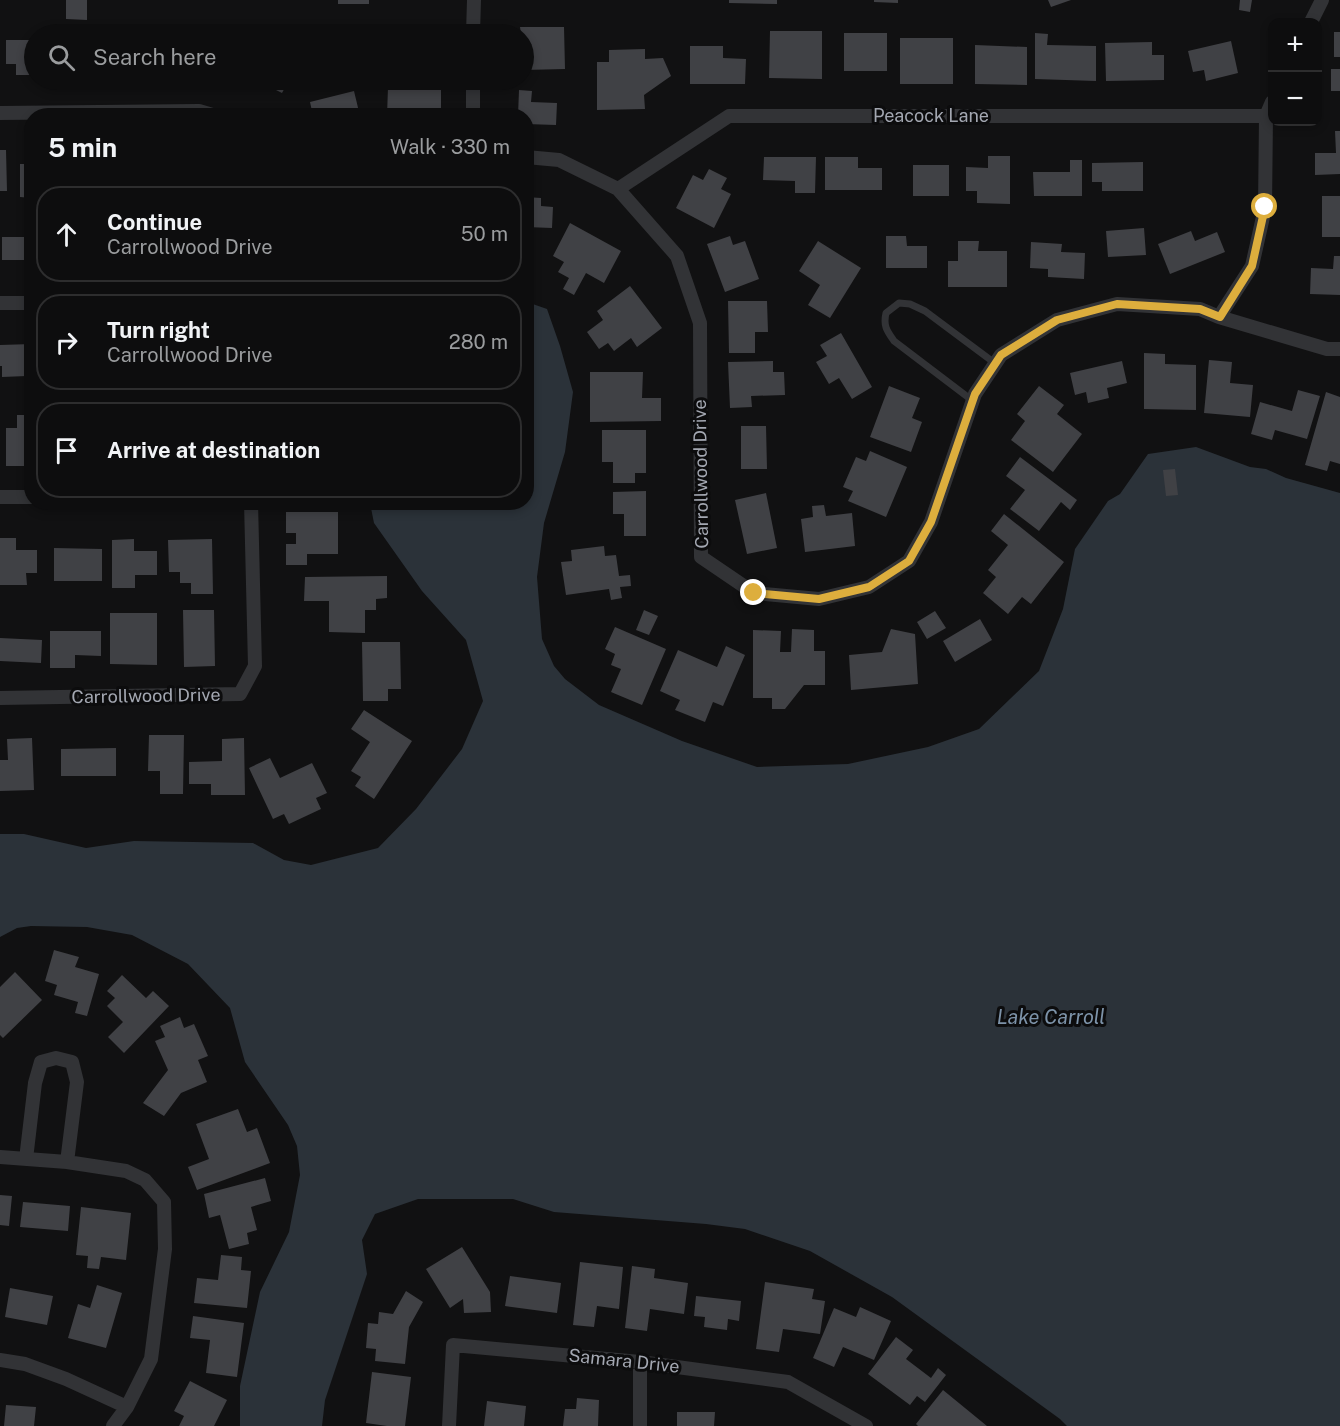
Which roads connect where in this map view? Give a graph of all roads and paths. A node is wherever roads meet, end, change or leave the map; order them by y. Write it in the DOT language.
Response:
graph roads {
  1 [pos="474,0"];
  2 [pos="1322,0"];
  3 [pos="1313,18"];
  4 [pos="474,24"];
  5 [pos="473,90"];
  6 [pos="473,108"];
  7 [pos="1268,111"];
  8 [pos="0,113"];
  9 [pos="24,113"];
  10 [pos="1266,116"];
  11 [pos="534,158"];
  12 [pos="618,189"];
  13 [pos="0,303"];
  14 [pos="24,303"];
  15 [pos="1220,317"];
  16 [pos="1340,349"];
  17 [pos="996,364"];
  18 [pos="973,401"];
  19 [pos="0,497"];
  20 [pos="24,497"];
  21 [pos="251,510"];
  22 [pos="0,698"];
  23 [pos="0,1157"];
  24 [pos="26,1159"];
  25 [pos="67,1162"];
  26 [pos="0,1360"];
  27 [pos="640,1362"];
  28 [pos="127,1407"];
  29 [pos="113,1426"];
  30 [pos="449,1426"];
  31 [pos="640,1426"];
  32 [pos="866,1426"];
  1 -- 4 [label="street"];
  2 -- 3 [label="street"];
  5 -- 6 [label="street"];
  7 -- 10 [label="street"];
  8 -- 9 [label="street"];
  10 -- 12 [label="street, Peacock Lane"];
  10 -- 15 [label="street"];
  11 -- 12 [label="street, Carrollwood Drive"];
  12 -- 18 [label="street, Carrollwood Drive"];
  13 -- 14 [label="street"];
  15 -- 16 [label="street, Carrollwood Drive"];
  15 -- 17 [label="street, Carrollwood Drive"];
  17 -- 18 [label="street, Carrollwood Drive"];
  17 -- 18 [label="lane"];
  19 -- 20 [label="street"];
  21 -- 22 [label="street, Carrollwood Drive"];
  23 -- 24 [label="street"];
  24 -- 25 [label="street"];
  24 -- 25 [label="street"];
  25 -- 28 [label="street"];
  26 -- 28 [label="street"];
  27 -- 30 [label="street, Samara Drive"];
  27 -- 31 [label="street"];
  27 -- 32 [label="street, Samara Drive"];
  28 -- 29 [label="street"];
}
